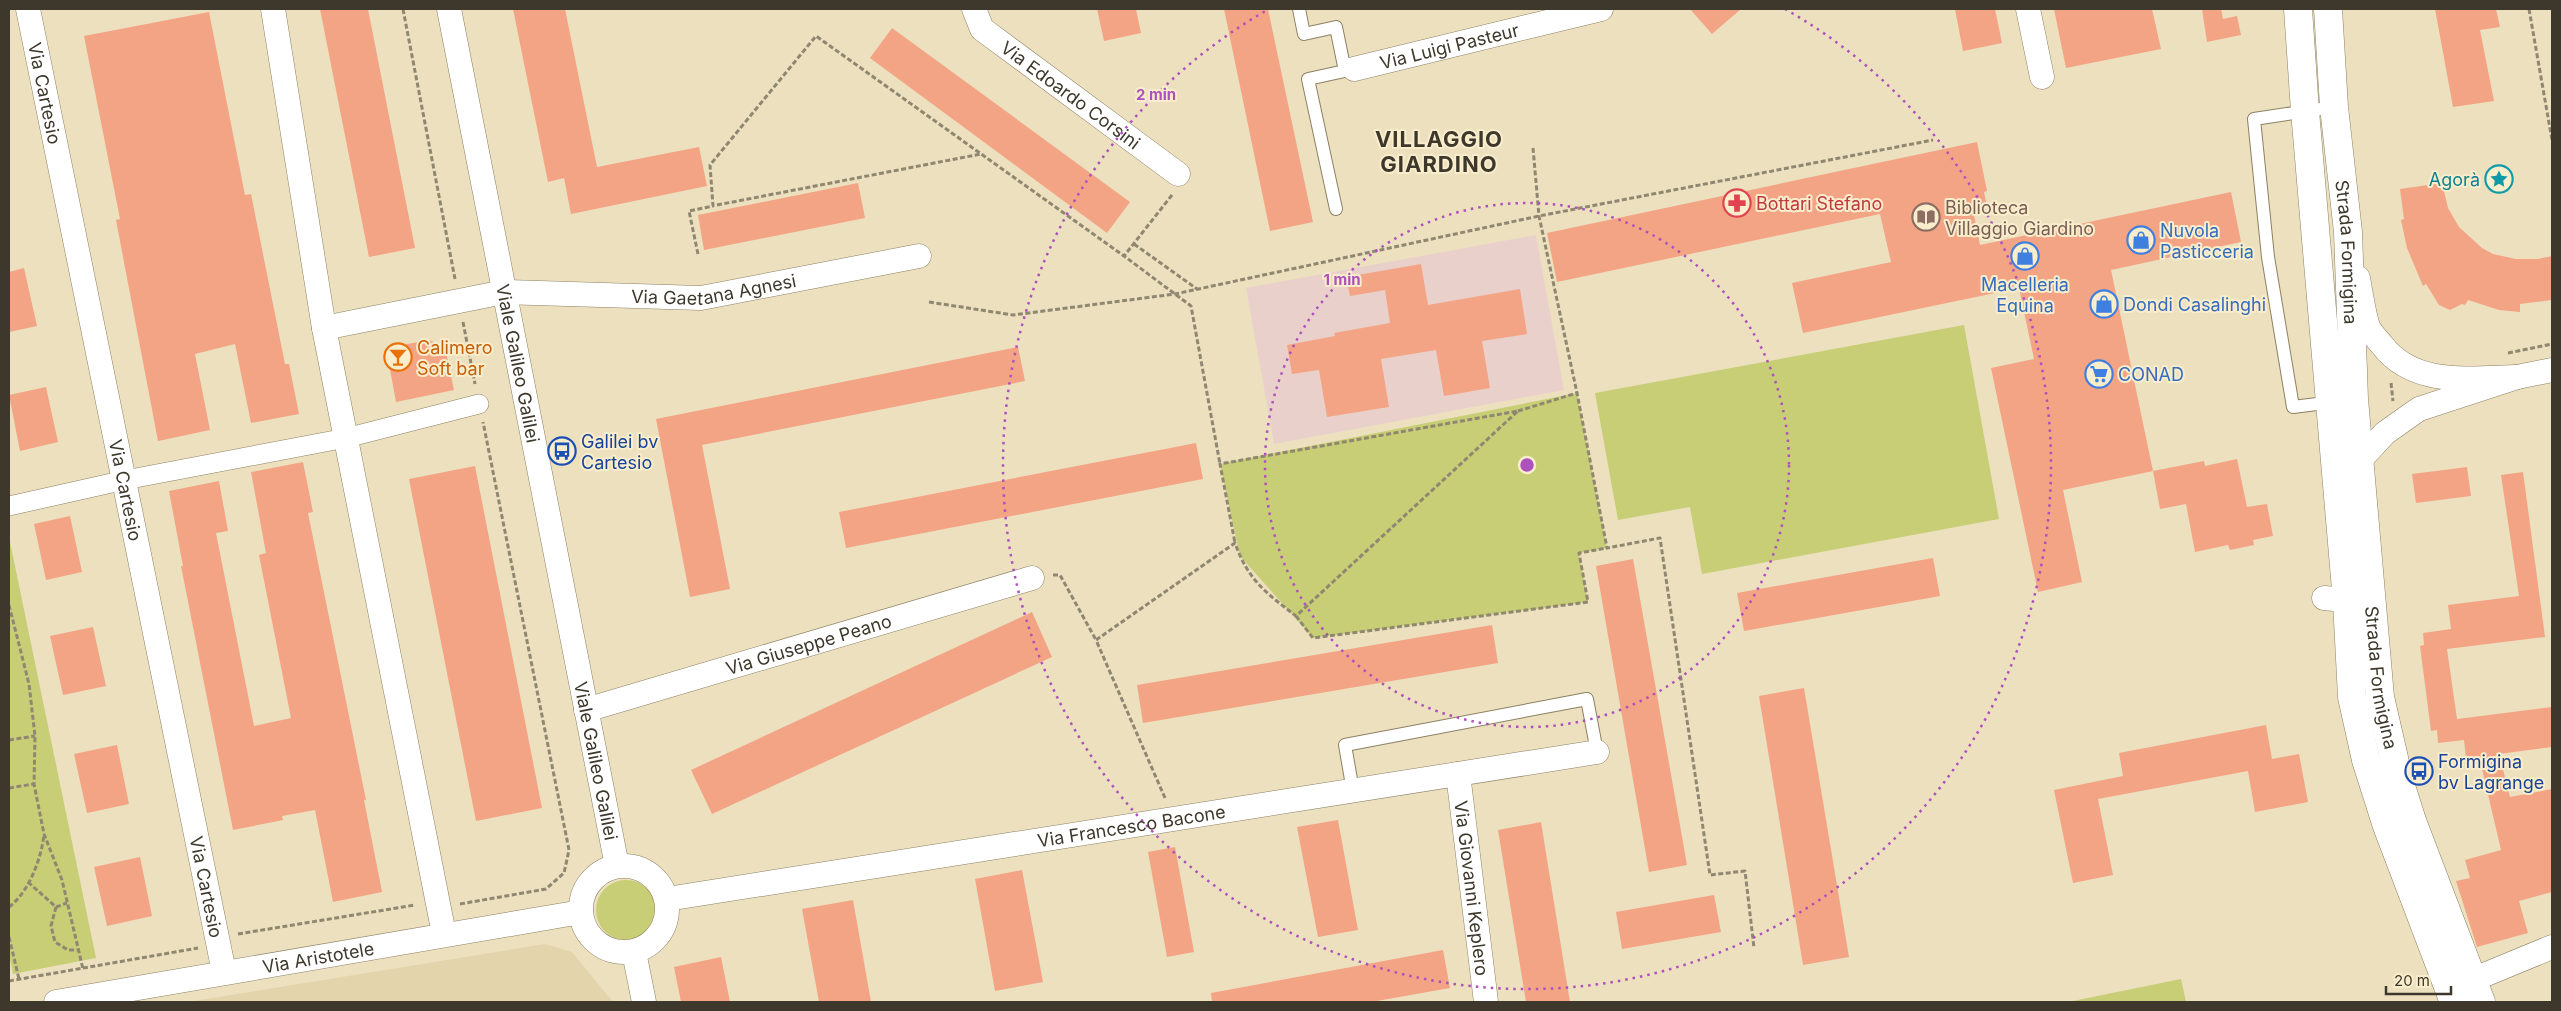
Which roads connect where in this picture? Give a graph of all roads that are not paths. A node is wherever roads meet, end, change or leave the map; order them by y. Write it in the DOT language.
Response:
graph roads {
  1 [pos="28,9"];
  2 [pos="273,9"];
  3 [pos="449,9"];
  4 [pos="974,9"];
  5 [pos="1299,9"];
  6 [pos="1601,9"];
  7 [pos="2028,9"];
  8 [pos="2298,9"];
  9 [pos="2328,9"];
  10 [pos="1350,70"];
  11 [pos="2042,77"];
  12 [pos="2334,107"];
  13 [pos="2305,111"];
  14 [pos="1178,174"];
  15 [pos="1336,209"];
  16 [pos="2348,232"];
  17 [pos="919,256"];
  18 [pos="504,292"];
  19 [pos="324,328"];
  20 [pos="2551,376"];
  21 [pos="2517,377"];
  22 [pos="2342,400"];
  23 [pos="479,404"];
  24 [pos="346,438"];
  25 [pos="2359,461"];
  26 [pos="125,480"];
  27 [pos="9,506"];
  28 [pos="1032,578"];
  29 [pos="2347,601"];
  30 [pos="586,710"];
  31 [pos="1597,752"];
  32 [pos="1458,774"];
  33 [pos="1353,791"];
  34 [pos="617,866"];
  35 [pos="666,898"];
  36 [pos="581,912"];
  37 [pos="444,934"];
  38 [pos="2552,947"];
  39 [pos="634,952"];
  40 [pos="224,972"];
  41 [pos="2464,993"];
  42 [pos="123,997"];
  43 [pos="56,1002"];
  44 [pos="644,1002"];
  45 [pos="1486,1002"];
  1 -- 26 [label="street, Via Cartesio"];
  2 -- 19 [label="street"];
  3 -- 18 [label="street, Viale Galileo Galilei"];
  4 -- 14 [label="street, Via Edoardo Corsini"];
  5 -- 10 [label="lane"];
  6 -- 10 [label="street, Via Luigi Pasteur"];
  7 -- 11 [label="street"];
  8 -- 13 [label="street, Strada Formigina"];
  9 -- 12 [label="street, Strada Formigina"];
  10 -- 15 [label="lane"];
  12 -- 13 [label="lane"];
  12 -- 16 [label="street, Strada Formigina"];
  13 -- 22 [label="street, Strada Formigina"];
  13 -- 22 [label="lane"];
  16 -- 21 [label="street"];
  16 -- 22 [label="street, Strada Formigina"];
  17 -- 18 [label="street, Via Gaetana Agnesi"];
  18 -- 19 [label="street"];
  18 -- 30 [label="street, Viale Galileo Galilei"];
  19 -- 24 [label="street"];
  20 -- 21 [label="street"];
  21 -- 25 [label="street"];
  22 -- 25 [label="street, Strada Formigina"];
  22 -- 29 [label="street, Strada Formigina"];
  23 -- 24 [label="street"];
  24 -- 26 [label="street"];
  24 -- 37 [label="street"];
  25 -- 29 [label="street, Strada Formigina"];
  26 -- 27 [label="street"];
  26 -- 40 [label="street, Via Cartesio"];
  28 -- 30 [label="street, Via Giuseppe Peano"];
  29 -- 41 [label="street, Strada Formigina"];
  30 -- 34 [label="street, Viale Galileo Galilei"];
  31 -- 32 [label="street, Via Francesco Bacone"];
  31 -- 33 [label="lane"];
  32 -- 33 [label="street, Via Francesco Bacone"];
  32 -- 45 [label="street, Via Giovanni Keplero"];
  33 -- 35 [label="street, Via Francesco Bacone"];
  34 -- 35 [label="street"];
  34 -- 36 [label="street"];
  35 -- 39 [label="street"];
  36 -- 37 [label="street, Via Aristotele"];
  36 -- 39 [label="street"];
  37 -- 40 [label="street, Via Aristotele"];
  38 -- 41 [label="street"];
  39 -- 44 [label="street"];
  40 -- 42 [label="street, Via Aristotele"];
  42 -- 43 [label="street, Via Aristotele"];
}
